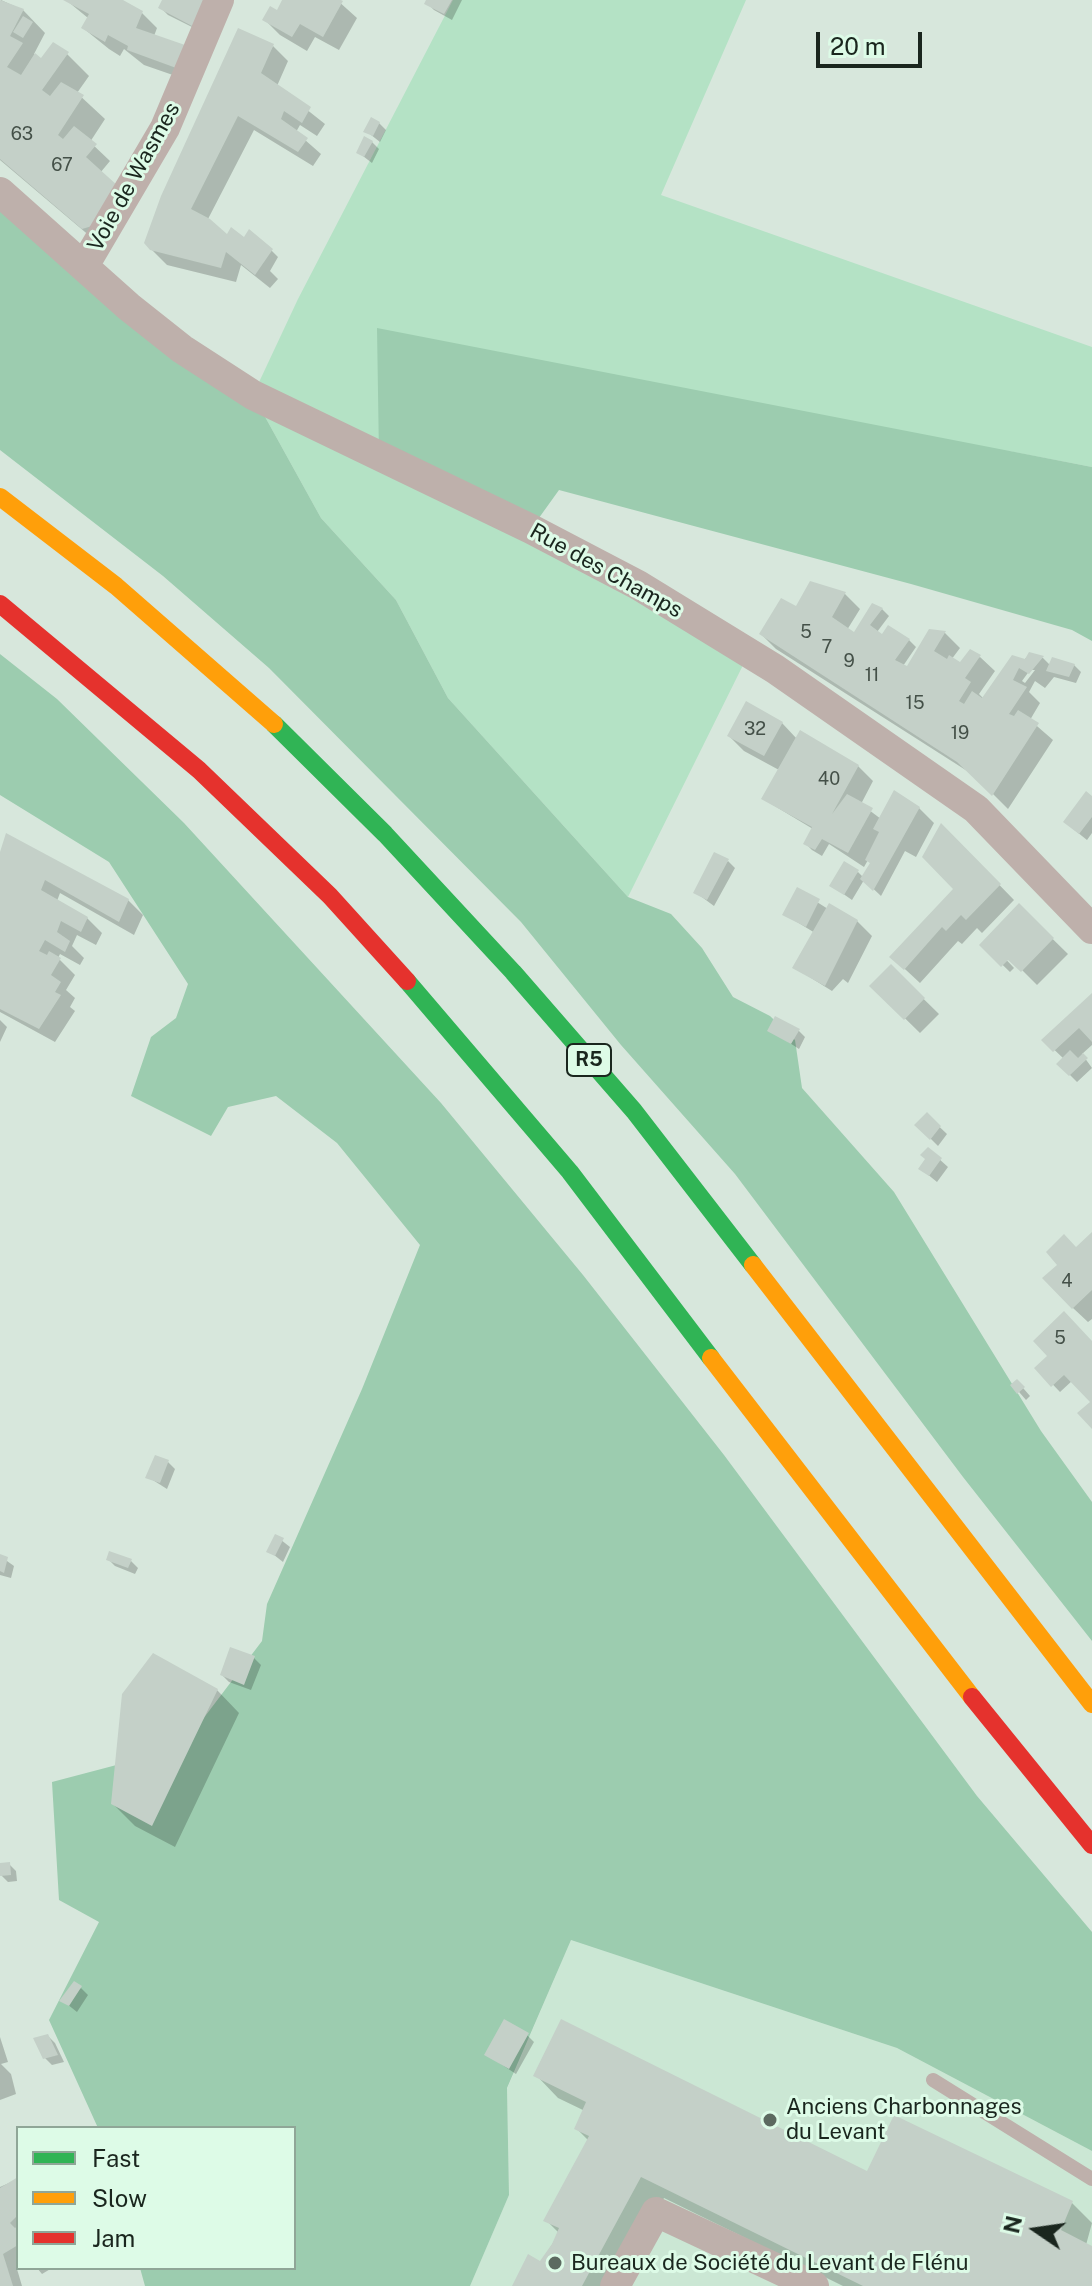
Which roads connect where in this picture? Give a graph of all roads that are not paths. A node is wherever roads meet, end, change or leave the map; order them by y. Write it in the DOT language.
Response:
graph roads {
  1 [pos="219,0"];
  2 [pos="0,192"];
  3 [pos="84,266"];
  4 [pos="0,497"];
  5 [pos="0,604"];
  6 [pos="1092,929"];
  7 [pos="1092,1704"];
  8 [pos="1092,1845"];
  9 [pos="933,2080"];
  10 [pos="1092,2179"];
  11 [pos="615,2286"];
  12 [pos="814,2286"];
  1 -- 3 [label="street, Voie de Wasmes"];
  2 -- 3 [label="street, Rue des Champs"];
  3 -- 6 [label="street, Rue des Champs"];
  4 -- 7 [label="highway, R5"];
  5 -- 8 [label="highway"];
  9 -- 10 [label="lane"];
  11 -- 12 [label="street"];
}
